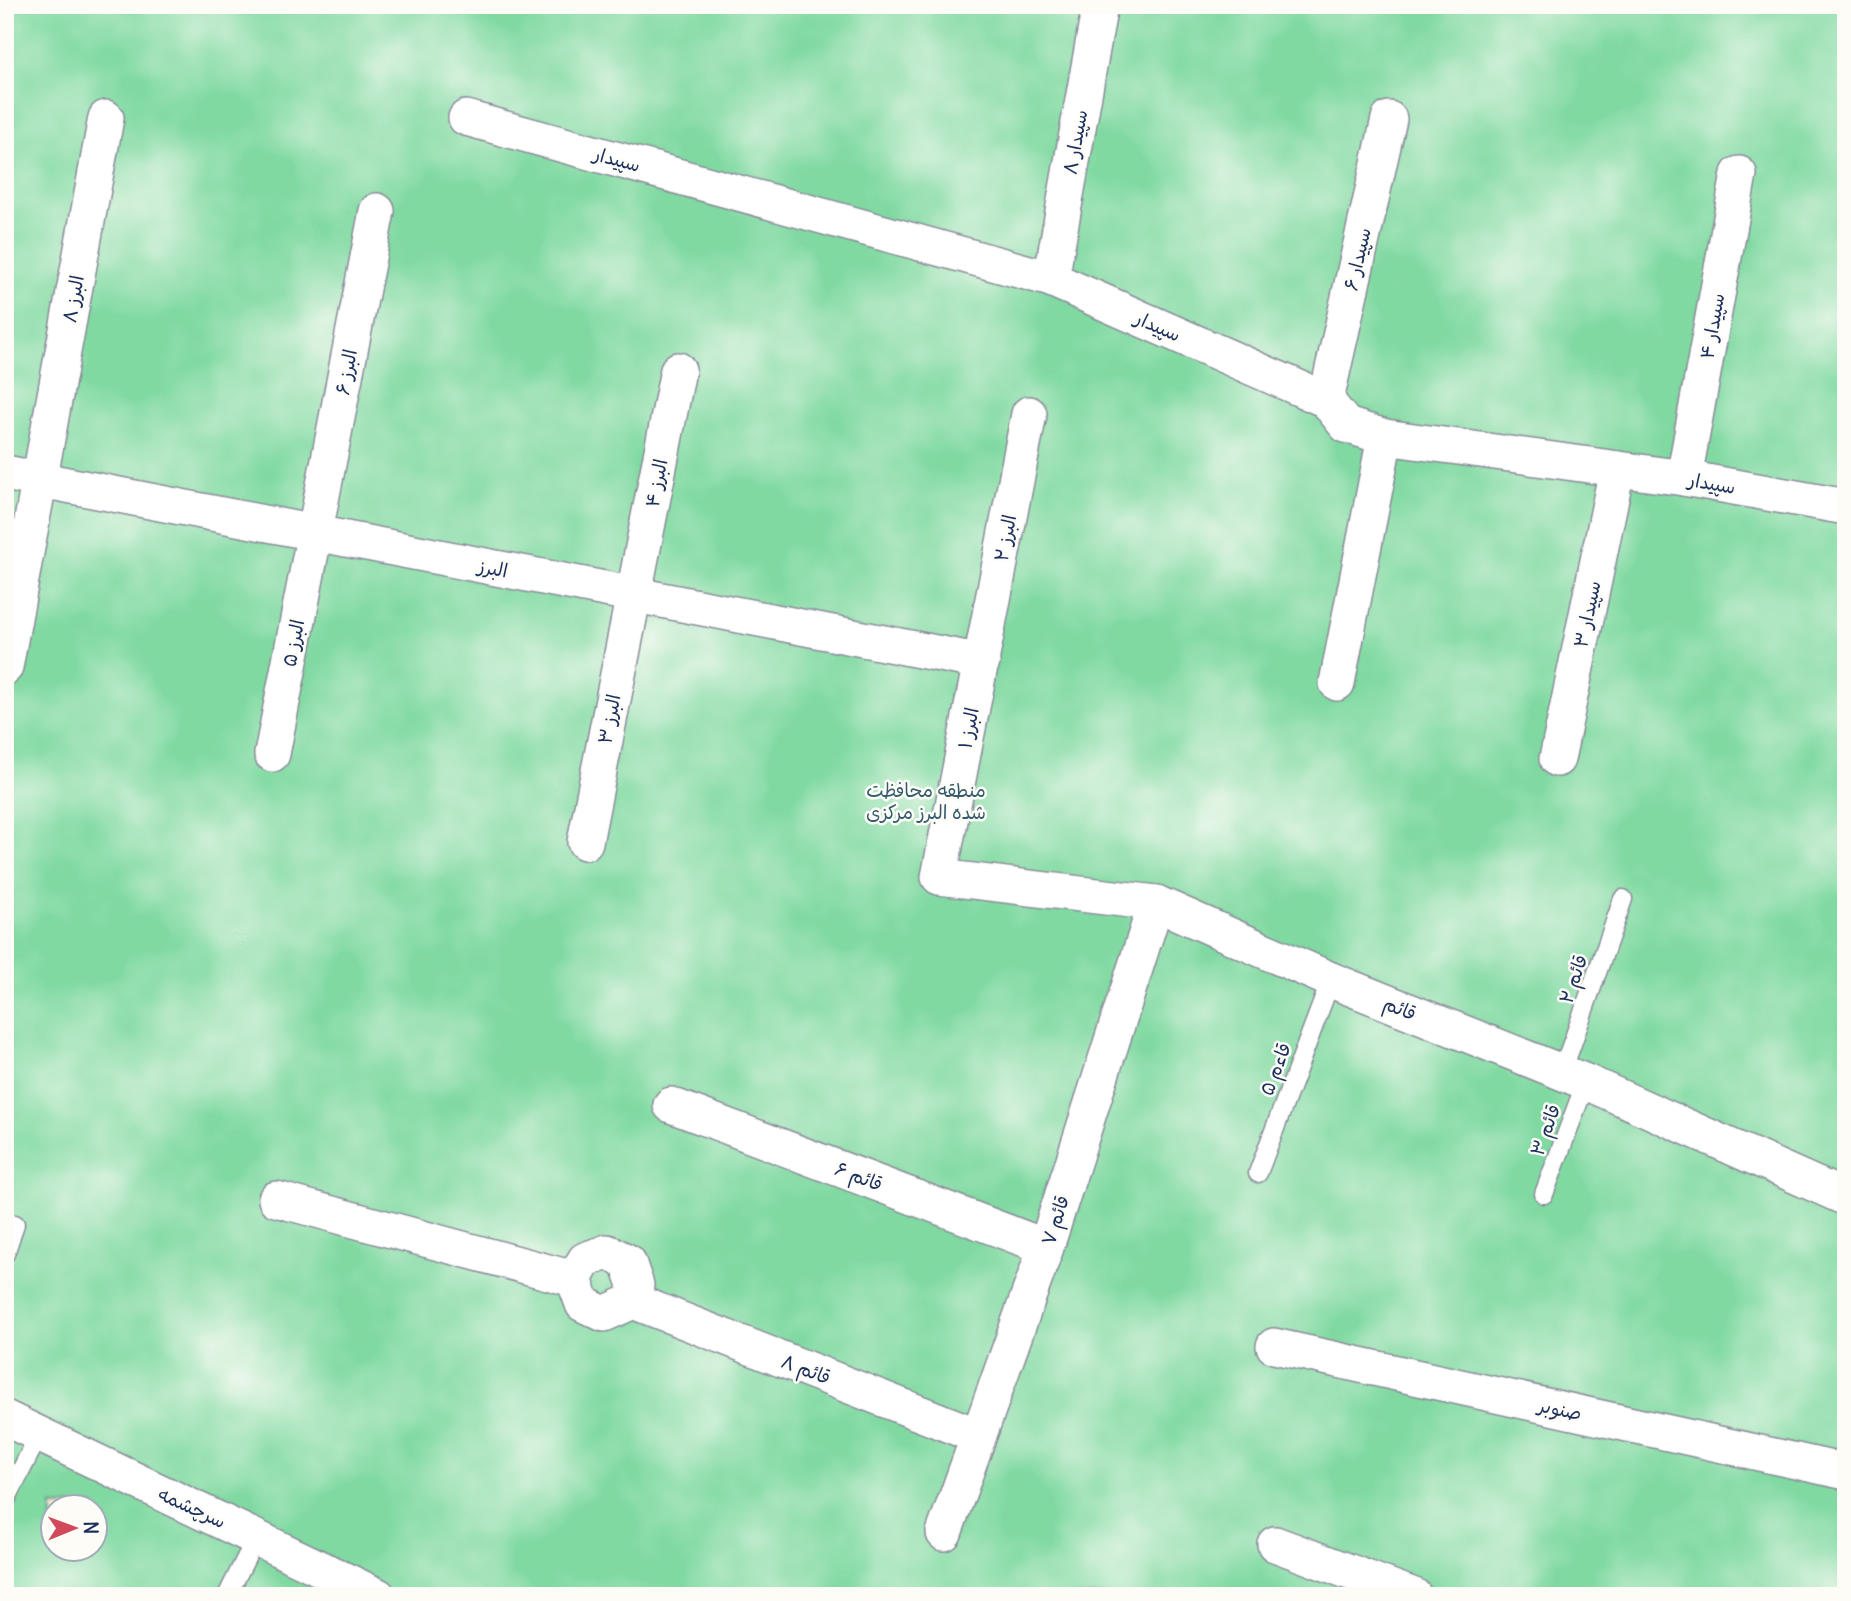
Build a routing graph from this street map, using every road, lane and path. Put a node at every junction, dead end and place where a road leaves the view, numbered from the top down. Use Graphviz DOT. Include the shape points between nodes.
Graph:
graph roads {
  1 [pos="1100,5"];
  2 [pos="466,117"];
  3 [pos="106,118"];
  4 [pos="1389,119"];
  5 [pos="1739,174"];
  6 [pos="377,211"];
  7 [pos="1051,279"];
  8 [pos="678,370"];
  9 [pos="1326,400"];
  10 [pos="1029,414"];
  11 [pos="1385,438"];
  12 [pos="1617,469"];
  13 [pos="5,473"];
  14 [pos="1684,478"];
  15 [pos="40,480"];
  16 [pos="1846,507"];
  17 [pos="315,533"];
  18 [pos="634,595"];
  19 [pos="982,662"];
  20 [pos="5,667"];
  21 [pos="1337,683"];
  22 [pos="272,754"];
  23 [pos="1557,759"];
  24 [pos="585,842"];
  25 [pos="939,877"];
  26 [pos="1623,899"];
  27 [pos="1156,903"];
  28 [pos="1331,980"];
  29 [pos="1574,1077"];
  30 [pos="671,1105"];
  31 [pos="1258,1173"];
  32 [pos="1544,1194"];
  33 [pos="1846,1198"];
  34 [pos="276,1199"];
  35 [pos="15,1224"];
  36 [pos="1046,1247"];
  37 [pos="5,1255"];
  38 [pos="574,1279"];
  39 [pos="633,1301"];
  40 [pos="1274,1346"];
  41 [pos="5,1418"];
  42 [pos="39,1435"];
  43 [pos="978,1436"];
  44 [pos="1846,1472"];
  45 [pos="5,1502"];
  46 [pos="944,1533"];
  47 [pos="256,1538"];
  48 [pos="1275,1544"];
  49 [pos="227,1596"];
  50 [pos="379,1596"];
  51 [pos="1414,1596"];
  1 -- 7 [label="street, سپیدار ۸"];
  2 -- 7 [label="street, سپیدار"];
  3 -- 15 [label="street, البرز ۸"];
  4 -- 9 [label="street, سپیدار ۶"];
  5 -- 14 [label="street, سپیدار ۴"];
  6 -- 17 [label="street, البرز ۶"];
  7 -- 9 [label="street, سپیدار"];
  8 -- 18 [label="street, البرز ۴"];
  9 -- 11 [label="street, سپیدار" via="1346,425"];
  10 -- 19 [label="street, البرز ۲"];
  11 -- 12 [label="street, سپیدار"];
  11 -- 21 [label="street"];
  12 -- 14 [label="street, سپیدار"];
  12 -- 23 [label="street, سپیدار ۳"];
  13 -- 15 [label="street, البرز"];
  14 -- 16 [label="street, سپیدار"];
  15 -- 17 [label="street, البرز"];
  15 -- 20 [label="street, البرز ۸"];
  17 -- 18 [label="street, البرز"];
  17 -- 22 [label="street, البرز ۵"];
  18 -- 19 [label="street, البرز"];
  18 -- 24 [label="street, البرز ۳"];
  19 -- 25 [label="street, البرز ۱"];
  25 -- 27 [label="street, قائم"];
  26 -- 29 [label="lane, قائم ۲"];
  27 -- 28 [label="street, قائم"];
  27 -- 36 [label="street, قائم ۷"];
  28 -- 29 [label="street, قائم"];
  28 -- 31 [label="lane, قاءم ۵"];
  29 -- 32 [label="lane, قائم ۳"];
  29 -- 33 [label="street, قائم"];
  30 -- 36 [label="street, قائم ۶"];
  34 -- 38 [label="street"];
  35 -- 37 [label="lane"];
  36 -- 43 [label="street, قائم ۷"];
  38 -- 39 [label="street" via="583,1304 604,1314"];
  38 -- 39 [label="street" via="584,1260 607,1252 628,1262 636,1284"];
  39 -- 43 [label="street, قائم ۸"];
  40 -- 44 [label="street, صنوبر"];
  41 -- 42 [label="street, سرچشمه"];
  42 -- 45 [label="lane"];
  42 -- 47 [label="street, سرچشمه"];
  43 -- 46 [label="street, قائم ۷"];
  47 -- 49 [label="lane"];
  47 -- 50 [label="street, سرچشمه"];
  48 -- 51 [label="street"];
}
